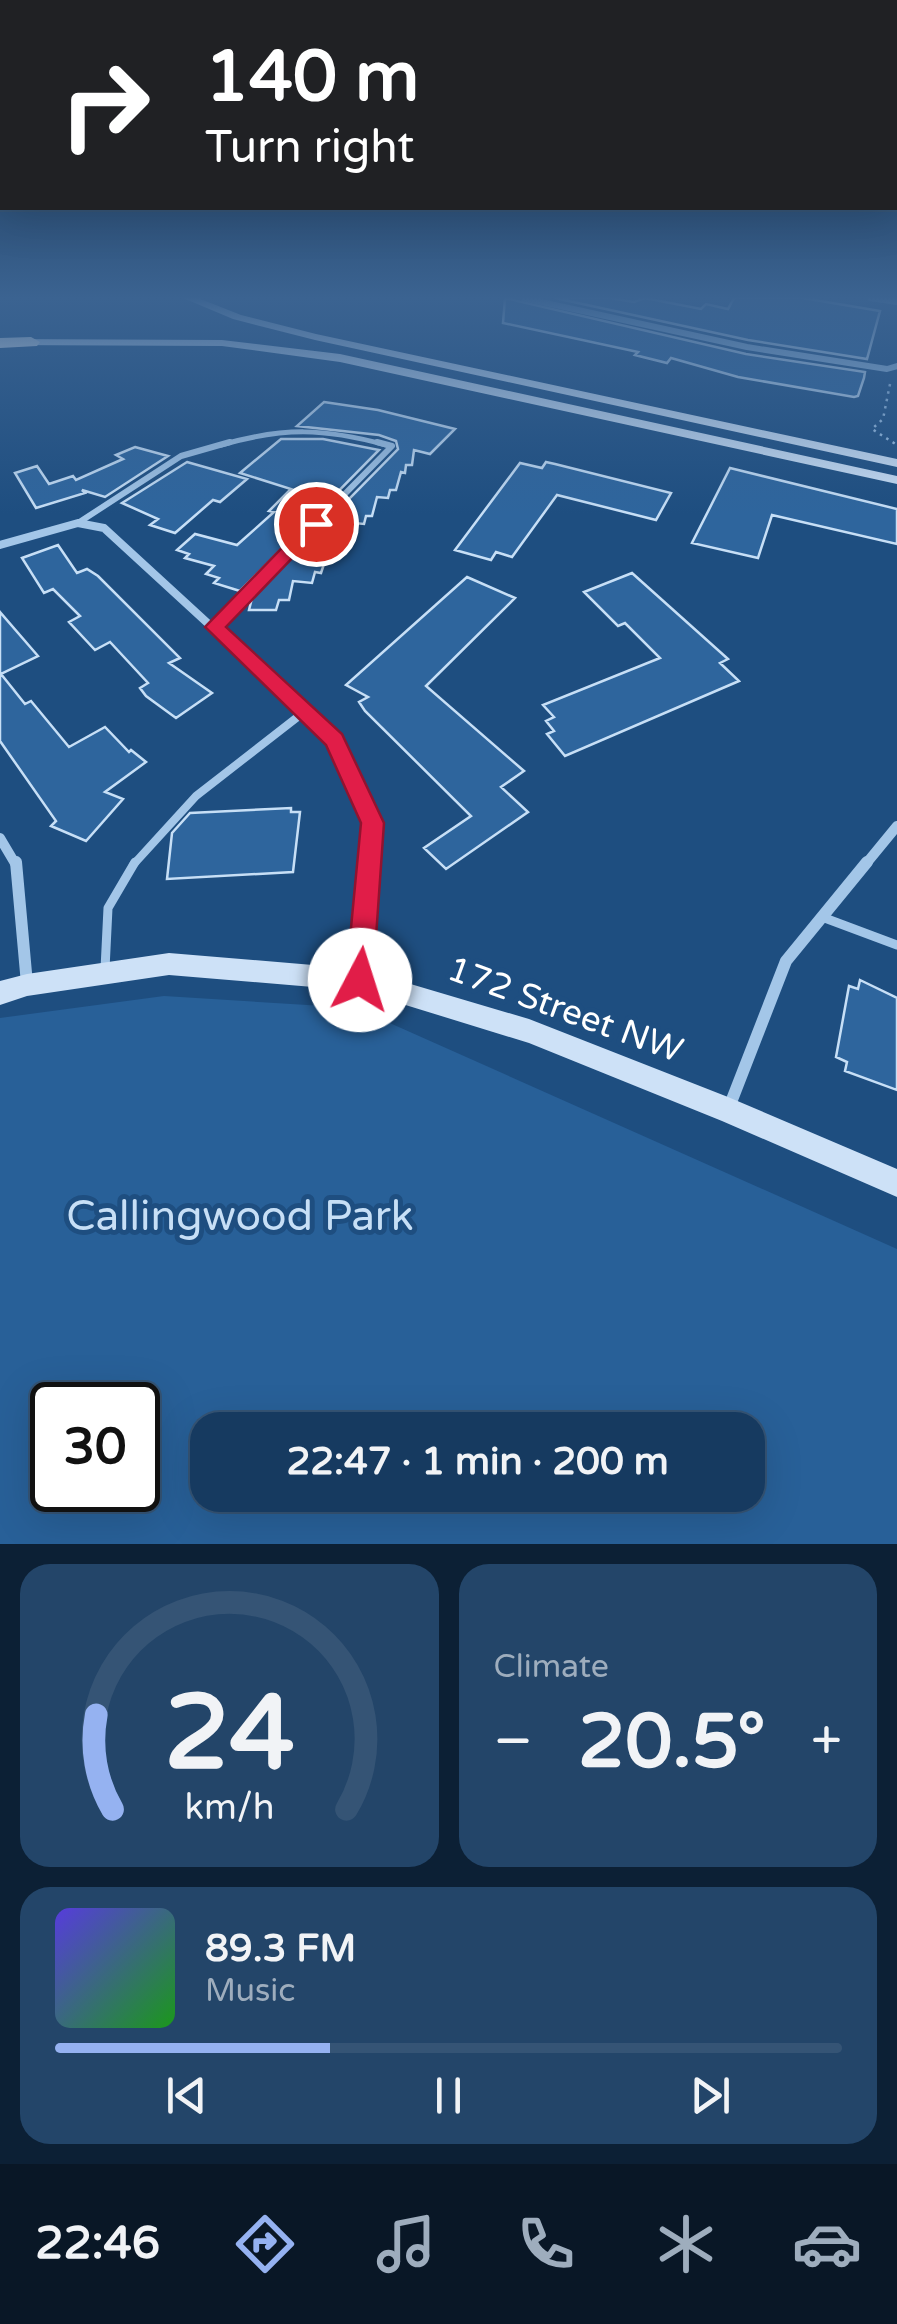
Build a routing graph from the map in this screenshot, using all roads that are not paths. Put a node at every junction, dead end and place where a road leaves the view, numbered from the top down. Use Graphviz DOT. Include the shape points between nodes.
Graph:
graph roads {
  1 [pos="395,370"];
  2 [pos="470,370"];
  3 [pos="897,463"];
  4 [pos="897,480"];
  5 [pos="78,522"];
  6 [pos="0,545"];
  7 [pos="214,627"];
  8 [pos="304,712"];
  9 [pos="897,826"];
  10 [pos="0,838"];
  11 [pos="822,917"];
  12 [pos="897,945"];
  13 [pos="104,974"];
  14 [pos="360,980"];
  15 [pos="27,985"];
  16 [pos="0,993"];
  17 [pos="728,1110"];
  18 [pos="897,1183"];
  1 -- 4 [label="main road"];
  2 -- 3 [label="main road"];
  5 -- 6 [label="street"];
  5 -- 7 [label="street" via="104,528"];
  5 -- 7 [label="lane" via="180,456 269,431 340,432 392,446"];
  7 -- 8 [label="street"];
  8 -- 13 [label="lane" via="264,737 182,809 128,874 105,920"];
  8 -- 14 [label="street" via="334,740 372,823"];
  9 -- 11 [label="street"];
  10 -- 15 [label="street" via="16,860"];
  11 -- 12 [label="lane"];
  11 -- 17 [label="street" via="786,961"];
  13 -- 14 [label="main road, 172 Street NW" via="169,964"];
  13 -- 15 [label="main road, 172 Street NW"];
  14 -- 17 [label="main road, 172 Street NW" via="528,1032"];
  15 -- 16 [label="main road, 172 Street NW"];
  17 -- 18 [label="main road, 172 Street NW"];
}
